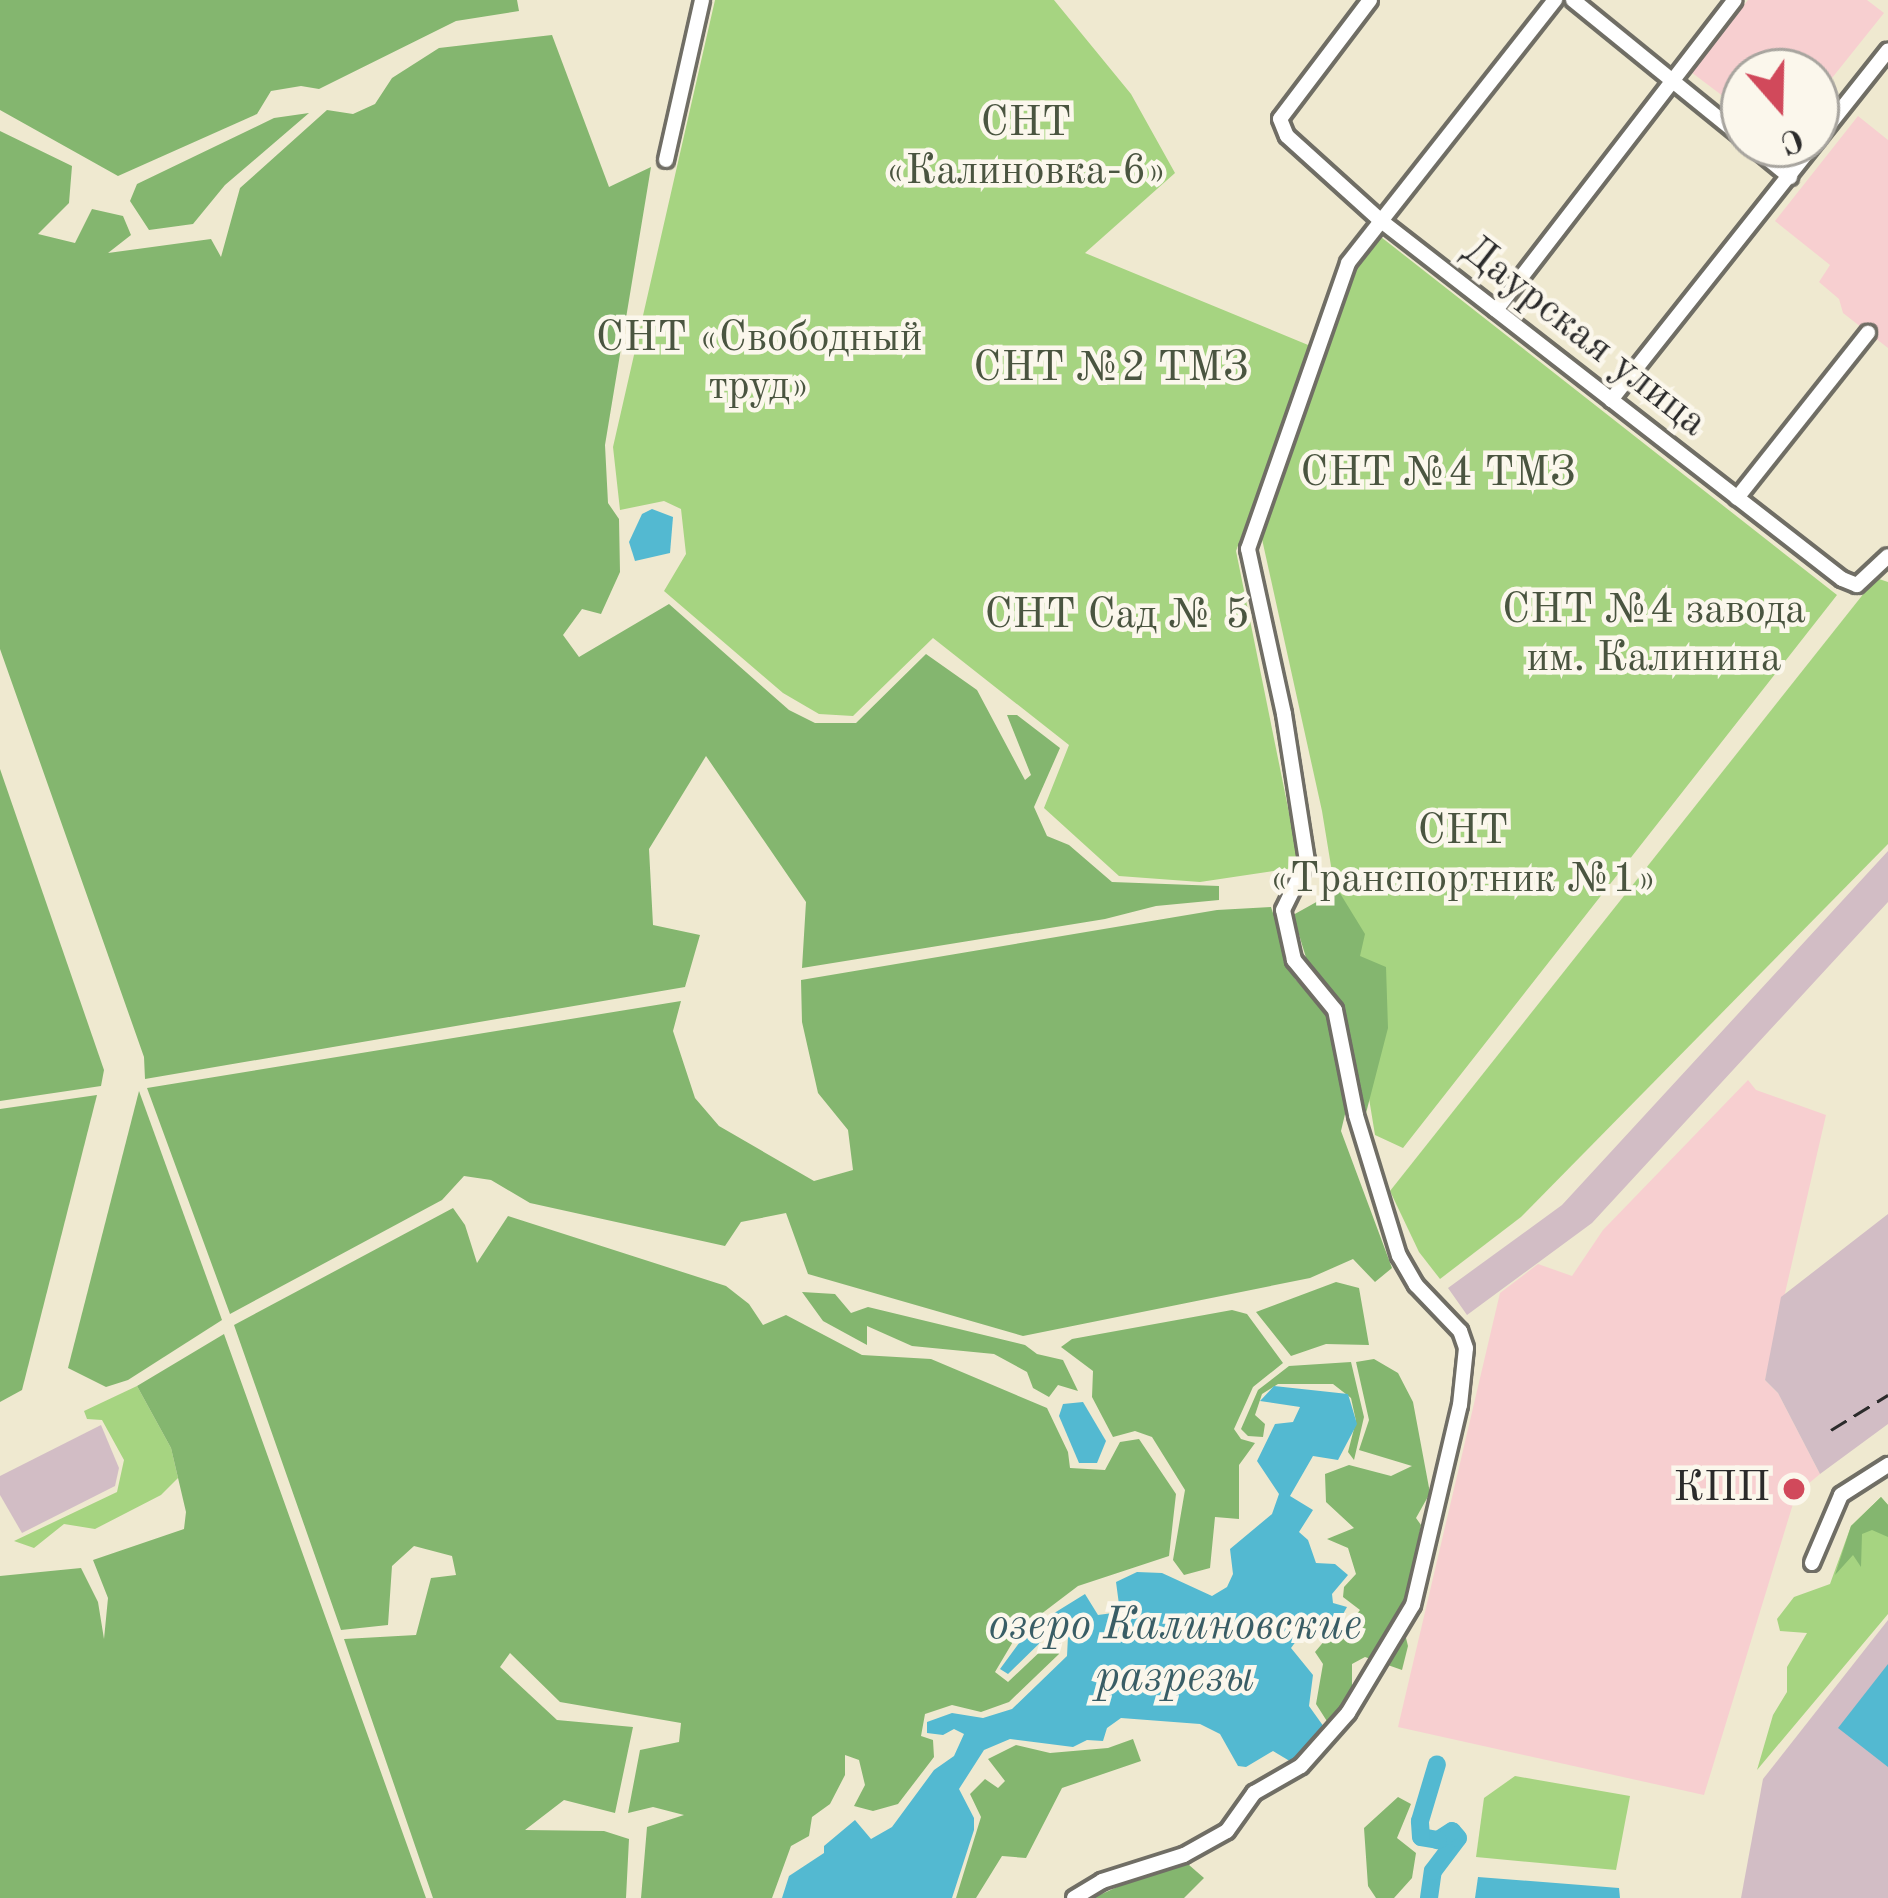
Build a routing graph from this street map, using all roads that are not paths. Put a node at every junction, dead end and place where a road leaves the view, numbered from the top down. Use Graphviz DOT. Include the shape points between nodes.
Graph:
graph roads {
  1 [pos="702,0"];
  2 [pos="1370,0"];
  3 [pos="1555,0"];
  4 [pos="1573,0"];
  5 [pos="1735,0"];
  6 [pos="1888,51"];
  7 [pos="1673,80"];
  8 [pos="1720,119"];
  9 [pos="666,160"];
  10 [pos="1779,168"];
  11 [pos="1790,177"];
  12 [pos="1380,220"];
  13 [pos="1496,310"];
  14 [pos="1868,333"];
  15 [pos="1611,400"];
  16 [pos="1737,498"];
  17 [pos="1886,562"];
  18 [pos="1888,1465"];
  19 [pos="1812,1563"];
  20 [pos="1074,1898"];
  1 -- 9 [label="street"];
  2 -- 12 [label="street, Даурская улица" via="1280,118"];
  3 -- 12 [label="street"];
  4 -- 7 [label="street"];
  5 -- 7 [label="street"];
  6 -- 11 [label="street"];
  7 -- 8 [label="street"];
  7 -- 13 [label="street"];
  10 -- 11 [label="street"];
  11 -- 15 [label="street"];
  12 -- 13 [label="street, Даурская улица"];
  12 -- 20 [label="street" via="1348,263 1248,549 1306,861 1283,910 1294,961 1335,1010 1356,1115 1399,1256 1460,1331 1468,1364 1412,1605 1348,1714 1301,1766 1254,1793 1209,1844"];
  13 -- 15 [label="street, Даурская улица"];
  14 -- 16 [label="street"];
  15 -- 16 [label="street, Даурская улица"];
  16 -- 17 [label="street, Даурская улица" via="1857,585"];
  18 -- 19 [label="street" via="1840,1495"];
}
